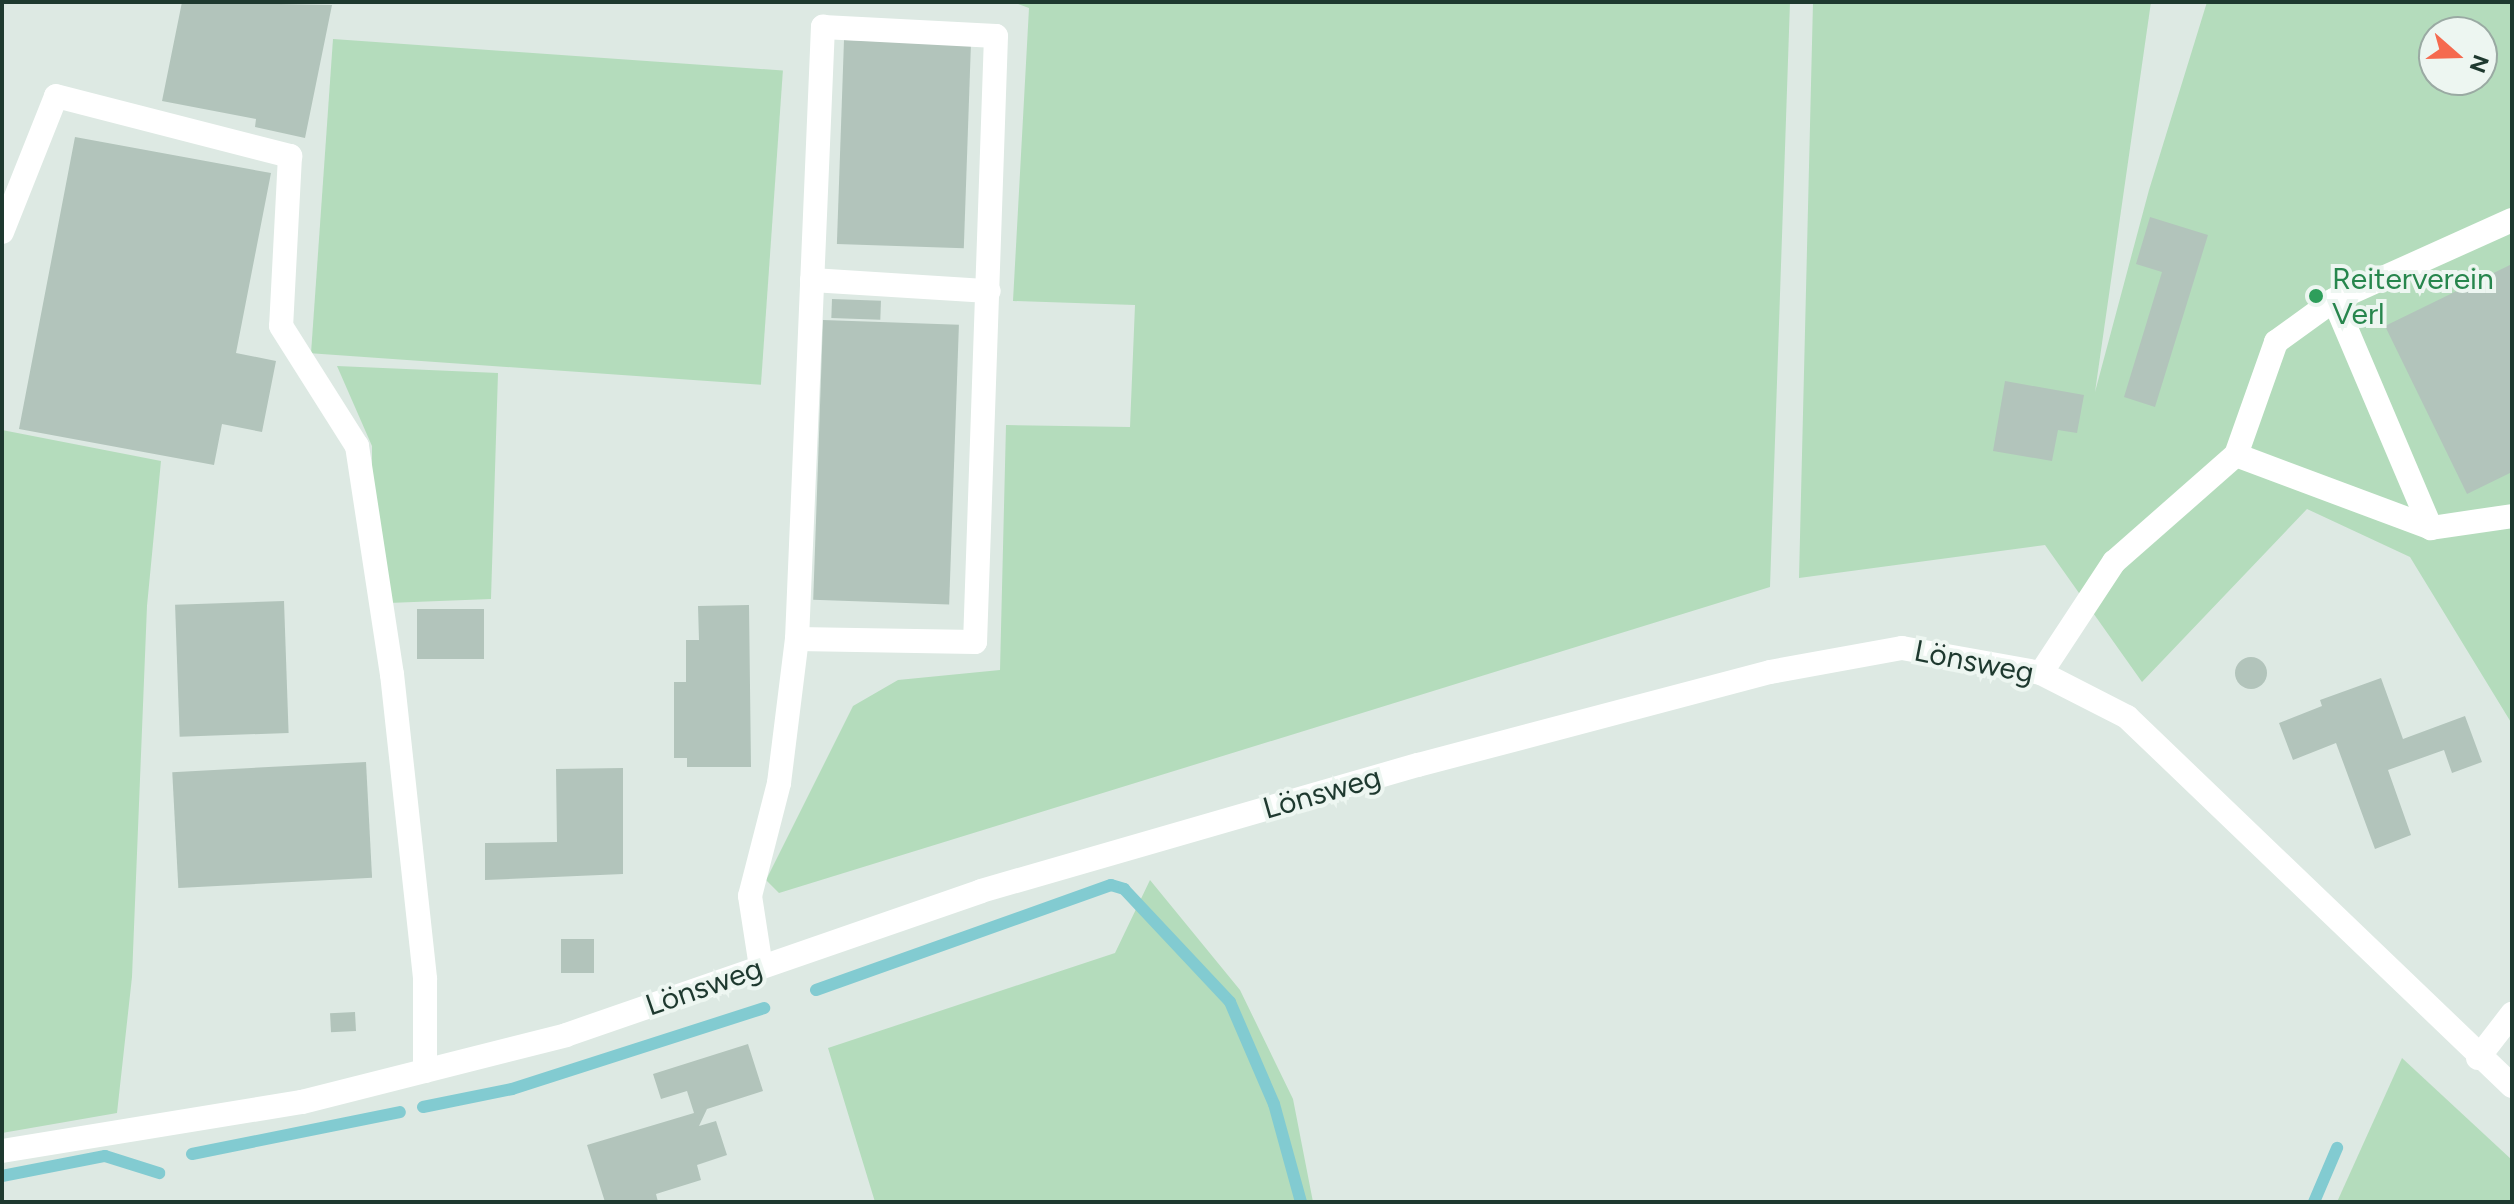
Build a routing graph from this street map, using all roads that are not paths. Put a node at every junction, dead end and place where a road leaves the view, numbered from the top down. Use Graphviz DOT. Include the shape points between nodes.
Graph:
graph roads {
  1 [pos="2512,220"];
  2 [pos="2,232"];
  3 [pos="812,280"];
  4 [pos="989,291"];
  5 [pos="2334,300"];
  6 [pos="2236,455"];
  7 [pos="2512,516"];
  8 [pos="2431,528"];
  9 [pos="797,639"];
  10 [pos="2041,673"];
  11 [pos="761,967"];
  12 [pos="2512,1014"];
  13 [pos="2478,1058"];
  14 [pos="425,1071"];
  15 [pos="2512,1086"];
  16 [pos="2,1151"];
  1 -- 5 [label="street"];
  2 -- 14 [label="street" via="56,96 290,156 281,326 357,446 392,674 417,903 425,979"];
  3 -- 4 [label="street"];
  3 -- 4 [label="street" via="823,27 996,36"];
  3 -- 9 [label="street"];
  4 -- 9 [label="street" via="975,642"];
  5 -- 6 [label="street" via="2276,342"];
  5 -- 8 [label="street"];
  6 -- 8 [label="street"];
  6 -- 10 [label="street" via="2114,562"];
  7 -- 8 [label="street"];
  9 -- 11 [label="street" via="779,783 750,896"];
  10 -- 11 [label="street, Lönsweg" via="1902,648 1770,672 1418,765 996,887"];
  10 -- 13 [label="street, Lönsweg" via="2127,717"];
  11 -- 14 [label="street, Lönsweg" via="566,1035"];
  12 -- 13 [label="street"];
  13 -- 15 [label="street, Lönsweg"];
  14 -- 16 [label="street, Lönsweg" via="302,1102"];
}
